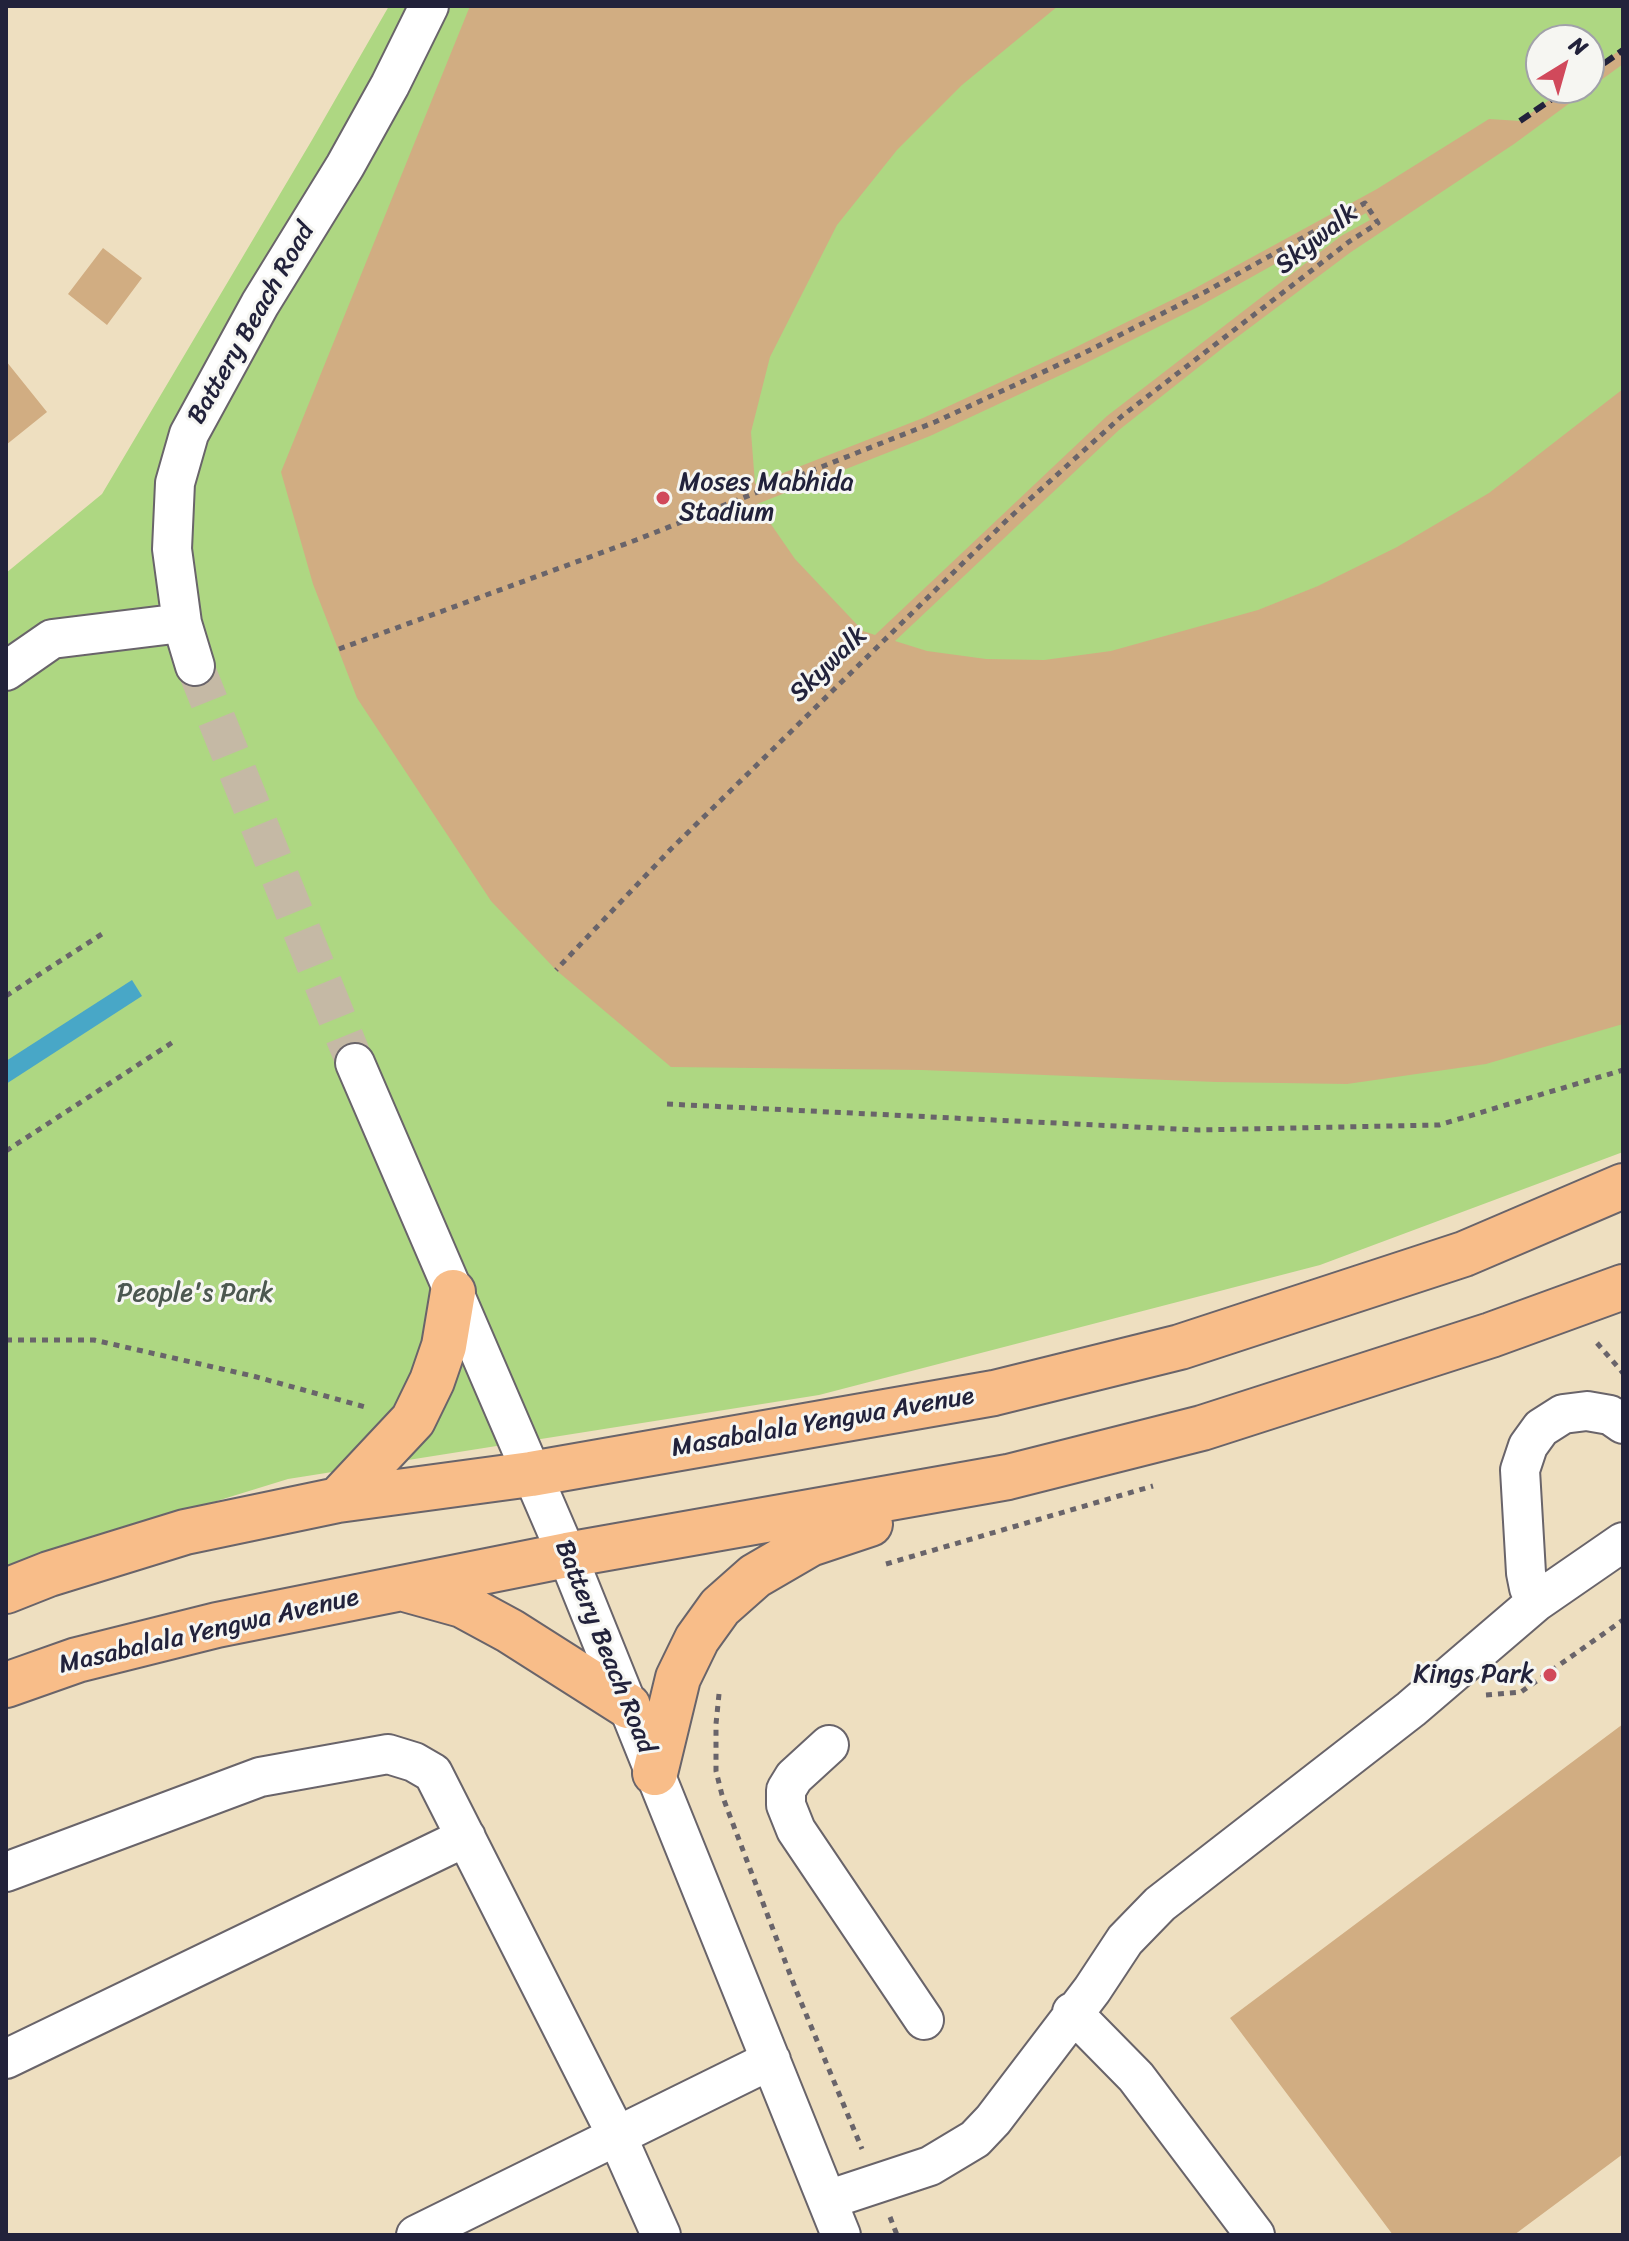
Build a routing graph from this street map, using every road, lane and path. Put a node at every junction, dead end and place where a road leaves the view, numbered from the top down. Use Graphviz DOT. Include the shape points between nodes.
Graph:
graph roads {
  1 [pos="429,6"];
  2 [pos="182,623"];
  3 [pos="339,649"];
  4 [pos="195,666"];
  5 [pos="6,671"];
  6 [pos="102,934"];
  7 [pos="556,970"];
  8 [pos="6,996"];
  9 [pos="173,1042"];
  10 [pos="355,1063"];
  11 [pos="1623,1070"];
  12 [pos="667,1104"];
  13 [pos="6,1151"];
  14 [pos="1623,1186"];
  15 [pos="1623,1287"];
  16 [pos="453,1292"];
  17 [pos="1610,1338"];
  18 [pos="6,1340"];
  19 [pos="1597,1343"];
  20 [pos="1583,1348"];
  21 [pos="1623,1373"];
  22 [pos="413,1420"];
  23 [pos="1623,1424"];
  24 [pos="531,1474"];
  25 [pos="1008,1477"];
  26 [pos="1155,1486"];
  27 [pos="338,1500"];
  28 [pos="1623,1542"];
  29 [pos="567,1555"];
  30 [pos="872,1568"];
  31 [pos="403,1588"];
  32 [pos="6,1591"];
  33 [pos="1536,1602"];
  34 [pos="1623,1620"];
  35 [pos="6,1685"];
  36 [pos="720,1686"];
  37 [pos="1478,1695"];
  38 [pos="628,1706"];
  39 [pos="829,1745"];
  40 [pos="655,1773"];
  41 [pos="466,1837"];
  42 [pos="6,1872"];
  43 [pos="1072,2012"];
  44 [pos="924,2020"];
  45 [pos="6,2059"];
  46 [pos="771,2060"];
  47 [pos="617,2136"];
  48 [pos="877,2184"];
  49 [pos="827,2200"];
  50 [pos="416,2235"];
  51 [pos="661,2235"];
  52 [pos="841,2235"];
  53 [pos="897,2235"];
  54 [pos="1255,2235"];
  1 -- 2 [label="street, Battery Beach Road" via="345,166 260,304 189,434 175,483 172,549"];
  2 -- 4 [label="street, Battery Beach Road"];
  2 -- 5 [label="street" via="52,639"];
  3 -- 7 [label="path, Skywalk" via="651,535 935,422 1205,292 1365,203 1378,223 1122,416 1008,519 750,770"];
  6 -- 8 [label="path"];
  9 -- 13 [label="path"];
  10 -- 16 [label="street, Battery Beach Road"];
  11 -- 12 [label="path" via="1439,1125 1198,1130"];
  14 -- 24 [label="main road, Masabalala Yengwa Avenue" via="1464,1254 1180,1347 994,1393"];
  15 -- 25 [label="main road, Masabalala Yengwa Avenue" via="1202,1428"];
  16 -- 22 [label="main road" via="444,1346"];
  16 -- 24 [label="street, Battery Beach Road"];
  17 -- 19 [label="path"];
  18 -- 22 [label="path" via="94,1340"];
  19 -- 20 [label="path"];
  19 -- 21 [label="path"];
  22 -- 27 [label="main road"];
  23 -- 33 [label="street" via="1610,1415 1587,1411 1563,1414 1541,1428 1528,1446 1520,1470 1526,1573"];
  24 -- 27 [label="main road, Masabalala Yengwa Avenue"];
  24 -- 29 [label="street, Battery Beach Road"];
  25 -- 29 [label="main road, Masabalala Yengwa Avenue"];
  25 -- 40 [label="main road" via="810,1544 755,1576 720,1607 697,1639 678,1678"];
  26 -- 30 [label="path"];
  27 -- 32 [label="main road, Masabalala Yengwa Avenue" via="185,1532"];
  28 -- 33 [label="street"];
  29 -- 31 [label="main road, Masabalala Yengwa Avenue"];
  29 -- 38 [label="street, Battery Beach Road"];
  31 -- 35 [label="main road, Masabalala Yengwa Avenue" via="217,1625 77,1660"];
  31 -- 38 [label="main road" via="462,1605"];
  33 -- 43 [label="street" via="1411,1709 1160,1904 1125,1940"];
  34 -- 37 [label="path" via="1521,1692"];
  36 -- 48 [label="path" via="716,1771 722,1795"];
  38 -- 40 [label="street, Battery Beach Road"];
  39 -- 44 [label="street" via="794,1777 786,1790 786,1805 796,1830"];
  40 -- 46 [label="street, Battery Beach Road"];
  41 -- 42 [label="street" via="433,1773 388,1754 260,1777"];
  41 -- 45 [label="street"];
  41 -- 47 [label="street"];
  43 -- 48 [label="street" via="975,2139 930,2166"];
  43 -- 54 [label="street" via="1136,2077"];
  46 -- 47 [label="street"];
  46 -- 49 [label="street, Battery Beach Road"];
  47 -- 50 [label="street"];
  47 -- 51 [label="street"];
  48 -- 49 [label="street"];
  48 -- 53 [label="path"];
  49 -- 52 [label="street, Battery Beach Road"];
}
